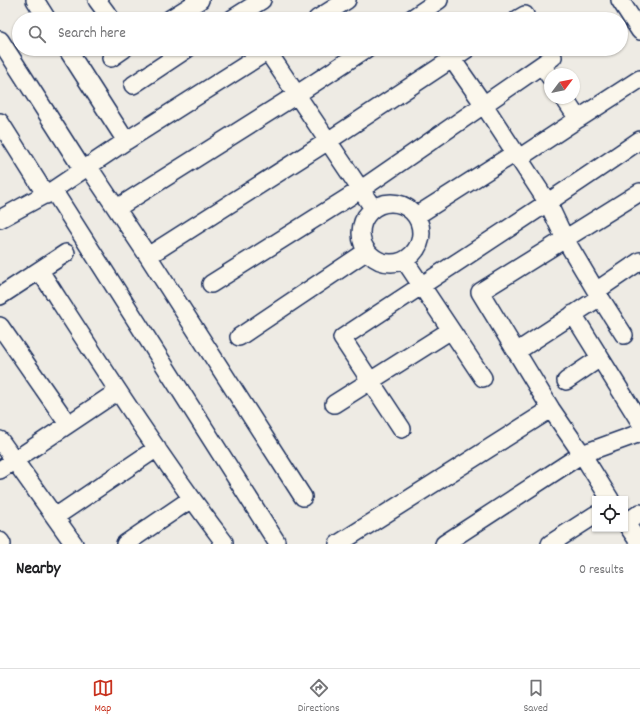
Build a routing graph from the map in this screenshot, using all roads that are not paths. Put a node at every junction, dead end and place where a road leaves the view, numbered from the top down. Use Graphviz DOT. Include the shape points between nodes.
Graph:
graph roads {
  1 [pos="35,0"];
  2 [pos="98,0"];
  3 [pos="200,0"];
  4 [pos="262,0"];
  5 [pos="347,0"];
  6 [pos="439,0"];
  7 [pos="620,0"];
  8 [pos="43,12"];
  9 [pos="106,12"];
  10 [pos="181,12"];
  11 [pos="240,12"];
  12 [pos="328,12"];
  13 [pos="425,12"];
  14 [pos="628,12"];
  15 [pos="628,12"];
  16 [pos="640,31"];
  17 [pos="0,40"];
  18 [pos="71,56"];
  19 [pos="176,56"];
  20 [pos="259,56"];
  21 [pos="272,56"];
  22 [pos="355,56"];
  23 [pos="445,56"];
  24 [pos="449,56"];
  25 [pos="548,66"];
  26 [pos="640,79"];
  27 [pos="133,85"];
  28 [pos="296,95"];
  29 [pos="568,104"];
  30 [pos="484,105"];
  31 [pos="578,119"];
  32 [pos="0,122"];
  33 [pos="640,140"];
  34 [pos="126,141"];
  35 [pos="328,141"];
  36 [pos="517,156"];
  37 [pos="85,168"];
  38 [pos="360,190"];
  39 [pos="50,192"];
  40 [pos="640,192"];
  41 [pos="548,203"];
  42 [pos="117,208"];
  43 [pos="373,208"];
  44 [pos="1,216"];
  45 [pos="416,216"];
  46 [pos="565,239"];
  47 [pos="367,252"];
  48 [pos="66,253"];
  49 [pos="148,256"];
  50 [pos="405,261"];
  51 [pos="640,261"];
  52 [pos="40,271"];
  53 [pos="211,284"];
  54 [pos="421,285"];
  55 [pos="598,294"];
  56 [pos="0,296"];
  57 [pos="573,314"];
  58 [pos="0,326"];
  59 [pos="451,330"];
  60 [pos="624,335"];
  61 [pos="239,337"];
  62 [pos="516,352"];
  63 [pos="600,358"];
  64 [pos="483,378"];
  65 [pos="370,381"];
  66 [pos="566,381"];
  67 [pos="118,391"];
  68 [pos="334,404"];
  69 [pos="551,409"];
  70 [pos="640,422"];
  71 [pos="68,424"];
  72 [pos="402,429"];
  73 [pos="640,433"];
  74 [pos="0,440"];
  75 [pos="157,448"];
  76 [pos="582,454"];
  77 [pos="7,465"];
  78 [pos="608,496"];
  79 [pos="303,497"];
  80 [pos="191,498"];
  81 [pos="640,513"];
  82 [pos="55,517"];
  83 [pos="592,517"];
  84 [pos="628,520"];
  85 [pos="628,526"];
  86 [pos="0,541"];
  87 [pos="276,541"];
  88 [pos="2,544"];
  89 [pos="74,544"];
  90 [pos="125,544"];
  91 [pos="221,544"];
  92 [pos="338,544"];
  93 [pos="444,544"];
  94 [pos="550,544"];
  95 [pos="640,544"];
  1 -- 8 [label="street"];
  2 -- 9 [label="street"];
  3 -- 10 [label="street"];
  4 -- 11 [label="street"];
  5 -- 12 [label="street"];
  6 -- 13 [label="street"];
  7 -- 15 [label="street"];
  14 -- 16 [label="street"];
  17 -- 37 [label="street"];
  18 -- 34 [label="street"];
  19 -- 27 [label="street"];
  20 -- 34 [label="street"];
  21 -- 28 [label="street"];
  22 -- 28 [label="street"];
  23 -- 35 [label="street"];
  24 -- 30 [label="street"];
  25 -- 30 [label="street"];
  26 -- 31 [label="street"];
  28 -- 35 [label="street"];
  28 -- 42 [label="street"];
  29 -- 31 [label="street"];
  30 -- 36 [label="street"];
  30 -- 38 [label="street"];
  31 -- 36 [label="street"];
  32 -- 39 [label="street"];
  33 -- 41 [label="street"];
  34 -- 37 [label="street"];
  35 -- 38 [label="street"];
  35 -- 49 [label="street"];
  36 -- 41 [label="street"];
  36 -- 45 [label="street"];
  37 -- 39 [label="street"];
  37 -- 42 [label="street"];
  38 -- 43 [label="street"];
  38 -- 53 [label="street"];
  39 -- 44 [label="street"];
  39 -- 87 [label="street"];
  40 -- 46 [label="street"];
  41 -- 46 [label="street"];
  41 -- 54 [label="street"];
  42 -- 49 [label="street"];
  43 -- 45 [label="street" via="382,204 401,204"];
  43 -- 47 [label="street" via="362,224 362,243"];
  45 -- 50 [label="street" via="421,225 420,246 414,255"];
  46 -- 55 [label="street"];
  46 -- 62 [label="street" via="480,292"];
  47 -- 50 [label="street" via="372,258 388,264"];
  47 -- 61 [label="street"];
  48 -- 52 [label="street"];
  49 -- 79 [label="street"];
  50 -- 54 [label="street"];
  51 -- 55 [label="street"];
  52 -- 56 [label="street"];
  52 -- 67 [label="street"];
  54 -- 59 [label="street"];
  54 -- 65 [label="street" via="342,338"];
  55 -- 57 [label="street"];
  55 -- 60 [label="street"];
  57 -- 62 [label="street"];
  57 -- 63 [label="street"];
  58 -- 71 [label="street"];
  59 -- 64 [label="street"];
  59 -- 65 [label="street"];
  62 -- 69 [label="street"];
  63 -- 66 [label="street"];
  63 -- 70 [label="street"];
  65 -- 68 [label="street"];
  65 -- 72 [label="street"];
  67 -- 71 [label="street"];
  67 -- 75 [label="street"];
  69 -- 76 [label="street"];
  69 -- 92 [label="street"];
  71 -- 77 [label="street"];
  73 -- 76 [label="street"];
  74 -- 77 [label="street"];
  75 -- 80 [label="street"];
  75 -- 82 [label="street"];
  76 -- 78 [label="street"];
  76 -- 93 [label="street"];
  77 -- 82 [label="street"];
  80 -- 90 [label="street"];
  80 -- 91 [label="street" via="224,542"];
  81 -- 84 [label="street"];
  82 -- 89 [label="street"];
  83 -- 94 [label="street"];
  85 -- 95 [label="street"];
  86 -- 88 [label="street"];
}
